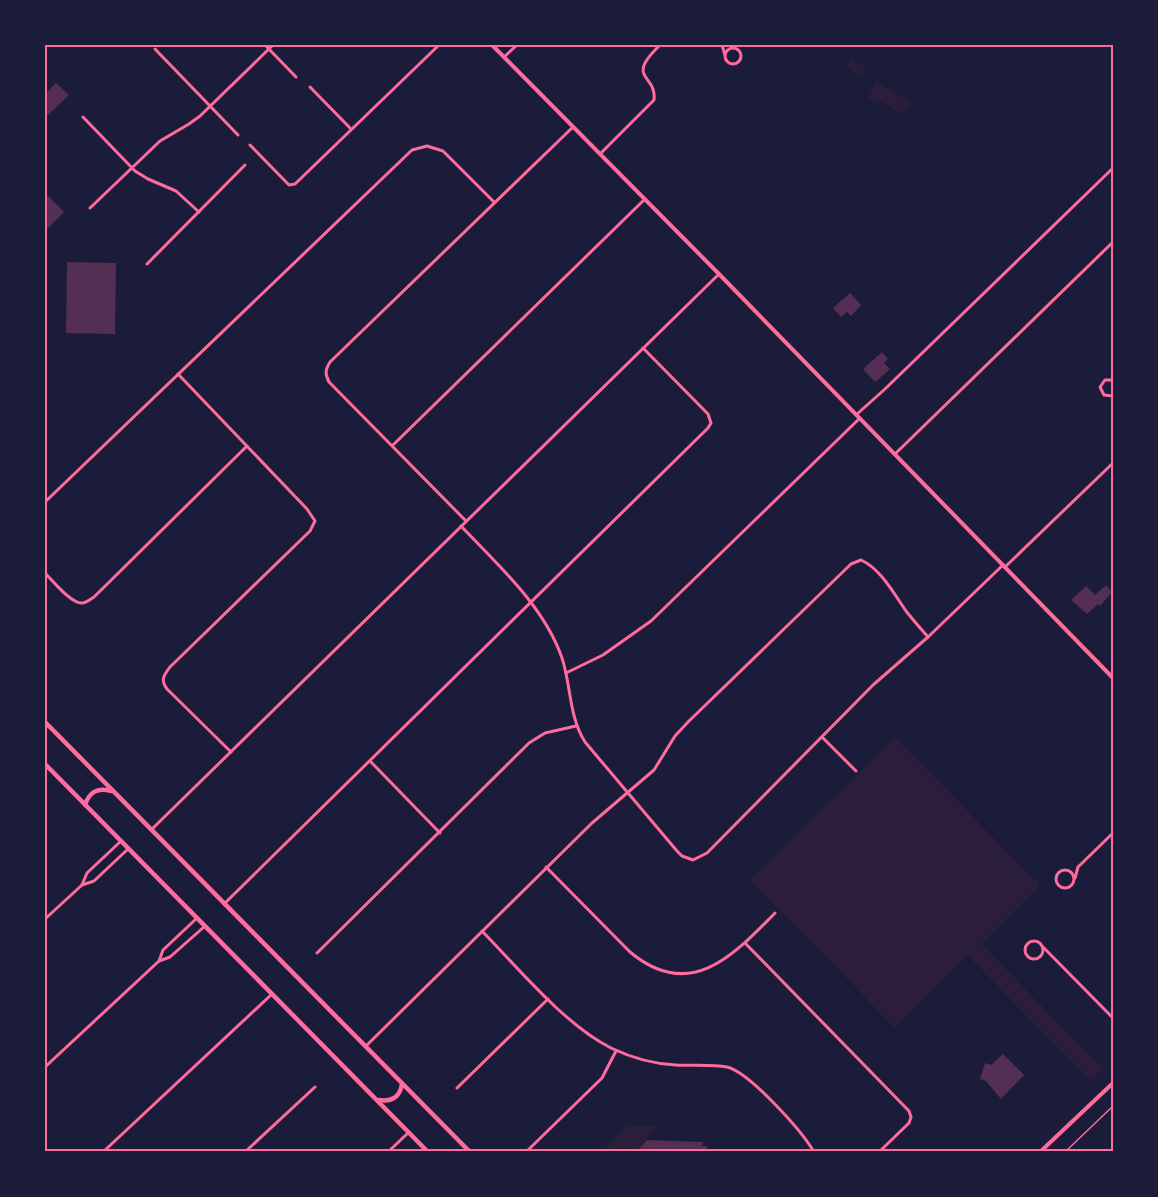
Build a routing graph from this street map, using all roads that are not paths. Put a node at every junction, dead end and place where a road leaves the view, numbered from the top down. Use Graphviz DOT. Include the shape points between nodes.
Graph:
graph roads {
  1 [pos="265,45"];
  2 [pos="273,45"];
  3 [pos="439,45"];
  4 [pos="492,45"];
  5 [pos="517,45"];
  6 [pos="660,45"];
  7 [pos="722,45"];
  8 [pos="732,48"];
  9 [pos="155,49"];
  10 [pos="268,49"];
  11 [pos="725,55"];
  12 [pos="504,57"];
  13 [pos="296,77"];
  14 [pos="310,87"];
  15 [pos="210,106"];
  16 [pos="83,117"];
  17 [pos="573,127"];
  18 [pos="351,129"];
  19 [pos="238,135"];
  20 [pos="250,145"];
  21 [pos="600,154"];
  22 [pos="245,165"];
  23 [pos="132,168"];
  24 [pos="1113,168"];
  25 [pos="645,199"];
  26 [pos="494,202"];
  27 [pos="90,208"];
  28 [pos="199,212"];
  29 [pos="1113,242"];
  30 [pos="147,264"];
  31 [pos="719,274"];
  32 [pos="643,348"];
  33 [pos="178,374"];
  34 [pos="1113,380"];
  35 [pos="1113,396"];
  36 [pos="858,417"];
  37 [pos="393,445"];
  38 [pos="247,446"];
  39 [pos="895,454"];
  40 [pos="1113,463"];
  41 [pos="45,502"];
  42 [pos="466,521"];
  43 [pos="461,526"];
  44 [pos="1004,566"];
  45 [pos="45,573"];
  46 [pos="530,603"];
  47 [pos="928,637"];
  48 [pos="566,672"];
  49 [pos="1113,678"];
  50 [pos="45,722"];
  51 [pos="576,726"];
  52 [pos="822,737"];
  53 [pos="231,752"];
  54 [pos="370,761"];
  55 [pos="46,766"];
  56 [pos="856,771"];
  57 [pos="113,791"];
  58 [pos="627,792"];
  59 [pos="85,805"];
  60 [pos="151,830"];
  61 [pos="440,833"];
  62 [pos="1113,833"];
  63 [pos="120,841"];
  64 [pos="128,849"];
  65 [pos="546,867"];
  66 [pos="1078,867"];
  67 [pos="1067,870"];
  68 [pos="1075,878"];
  69 [pos="82,885"];
  70 [pos="224,904"];
  71 [pos="776,913"];
  72 [pos="197,918"];
  73 [pos="45,920"];
  74 [pos="205,926"];
  75 [pos="482,932"];
  76 [pos="745,943"];
  77 [pos="1042,947"];
  78 [pos="317,953"];
  79 [pos="1052,955"];
  80 [pos="1040,958"];
  81 [pos="159,961"];
  82 [pos="272,994"];
  83 [pos="548,999"];
  84 [pos="1113,1018"];
  85 [pos="365,1047"];
  86 [pos="617,1051"];
  87 [pos="45,1067"];
  88 [pos="402,1083"];
  89 [pos="1113,1083"];
  90 [pos="315,1087"];
  91 [pos="457,1088"];
  92 [pos="376,1099"];
  93 [pos="409,1132"];
  94 [pos="103,1152"];
  95 [pos="246,1152"];
  96 [pos="388,1152"];
  97 [pos="428,1152"];
  98 [pos="470,1152"];
  99 [pos="526,1152"];
  100 [pos="814,1152"];
  101 [pos="879,1152"];
  102 [pos="1040,1152"];
  1 -- 10 [label="street"];
  2 -- 10 [label="street"];
  3 -- 18 [label="street"];
  4 -- 12 [label="street"];
  5 -- 12 [label="street"];
  6 -- 21 [label="street" via="643,67 654,100"];
  7 -- 8 [label="street"];
  7 -- 11 [label="street"];
  8 -- 11 [label="street"];
  8 -- 11 [label="street" via="740,53 739,61 730,63"];
  9 -- 15 [label="street"];
  10 -- 13 [label="street"];
  10 -- 15 [label="street"];
  12 -- 17 [label="street"];
  14 -- 18 [label="street"];
  15 -- 19 [label="street"];
  15 -- 23 [label="street" via="160,141"];
  16 -- 23 [label="street"];
  17 -- 21 [label="street"];
  17 -- 26 [label="street"];
  18 -- 20 [label="street" via="292,186"];
  21 -- 25 [label="street"];
  22 -- 28 [label="street"];
  23 -- 27 [label="street"];
  23 -- 28 [label="street" via="176,191"];
  24 -- 36 [label="street"];
  25 -- 31 [label="street"];
  25 -- 37 [label="street"];
  26 -- 33 [label="street" via="443,151 427,146 416,148"];
  26 -- 37 [label="street" via="330,362 325,374"];
  28 -- 30 [label="street"];
  29 -- 39 [label="street"];
  31 -- 32 [label="street"];
  31 -- 36 [label="street"];
  32 -- 42 [label="street"];
  32 -- 46 [label="street" via="703,408 711,423"];
  33 -- 38 [label="street"];
  33 -- 41 [label="street"];
  34 -- 35 [label="street" via="1105,380 1100,387 1104,395"];
  36 -- 39 [label="street"];
  36 -- 48 [label="street" via="651,621 603,655"];
  37 -- 42 [label="street"];
  38 -- 45 [label="street" via="87,602 74,601"];
  38 -- 53 [label="street" via="315,521 310,531 170,667 163,680 166,689"];
  39 -- 44 [label="street"];
  40 -- 44 [label="street"];
  42 -- 43 [label="street"];
  43 -- 46 [label="street"];
  43 -- 53 [label="street"];
  44 -- 47 [label="street"];
  44 -- 49 [label="street"];
  46 -- 48 [label="street" via="554,640"];
  46 -- 54 [label="street"];
  47 -- 52 [label="street"];
  47 -- 58 [label="street" via="870,566 861,560 851,564 689,721 654,770"];
  48 -- 51 [label="street"];
  50 -- 57 [label="main road"];
  51 -- 58 [label="street"];
  51 -- 61 [label="street" via="545,733 529,743"];
  52 -- 56 [label="street"];
  52 -- 58 [label="street" via="707,853 693,860 682,856"];
  53 -- 60 [label="street"];
  54 -- 61 [label="street"];
  54 -- 70 [label="street"];
  55 -- 59 [label="main road"];
  57 -- 59 [label="main road" via="94,791"];
  57 -- 60 [label="main road"];
  58 -- 65 [label="street"];
  59 -- 63 [label="main road"];
  60 -- 70 [label="main road"];
  61 -- 78 [label="street"];
  62 -- 66 [label="street"];
  63 -- 64 [label="main road"];
  63 -- 69 [label="street" via="87,873"];
  64 -- 69 [label="street" via="94,881"];
  64 -- 72 [label="main road"];
  65 -- 75 [label="street"];
  65 -- 76 [label="street" via="630,952 655,967 680,973 705,970"];
  66 -- 67 [label="street"];
  66 -- 68 [label="street"];
  67 -- 68 [label="street"];
  67 -- 68 [label="street" via="1056,876 1060,887 1069,888"];
  69 -- 73 [label="street"];
  70 -- 85 [label="main road"];
  71 -- 76 [label="street"];
  72 -- 74 [label="main road"];
  72 -- 81 [label="street" via="162,950"];
  74 -- 81 [label="street" via="170,957"];
  74 -- 82 [label="main road"];
  75 -- 83 [label="street"];
  75 -- 85 [label="street"];
  76 -- 101 [label="street" via="909,1111 909,1123"];
  77 -- 79 [label="street"];
  77 -- 80 [label="street"];
  77 -- 80 [label="street" via="1033,941 1024,949 1030,959"];
  79 -- 80 [label="street"];
  79 -- 84 [label="street"];
  81 -- 87 [label="street"];
  82 -- 92 [label="main road"];
  82 -- 94 [label="street"];
  83 -- 86 [label="street" via="597,1041"];
  83 -- 91 [label="street"];
  85 -- 88 [label="main road"];
  86 -- 99 [label="street" via="602,1078"];
  86 -- 100 [label="street" via="659,1064 735,1069 788,1119"];
  88 -- 92 [label="main road" via="394,1098"];
  88 -- 98 [label="main road"];
  89 -- 102 [label="street"];
  90 -- 95 [label="street"];
  92 -- 93 [label="main road"];
  93 -- 96 [label="street"];
  93 -- 97 [label="main road"];
}
